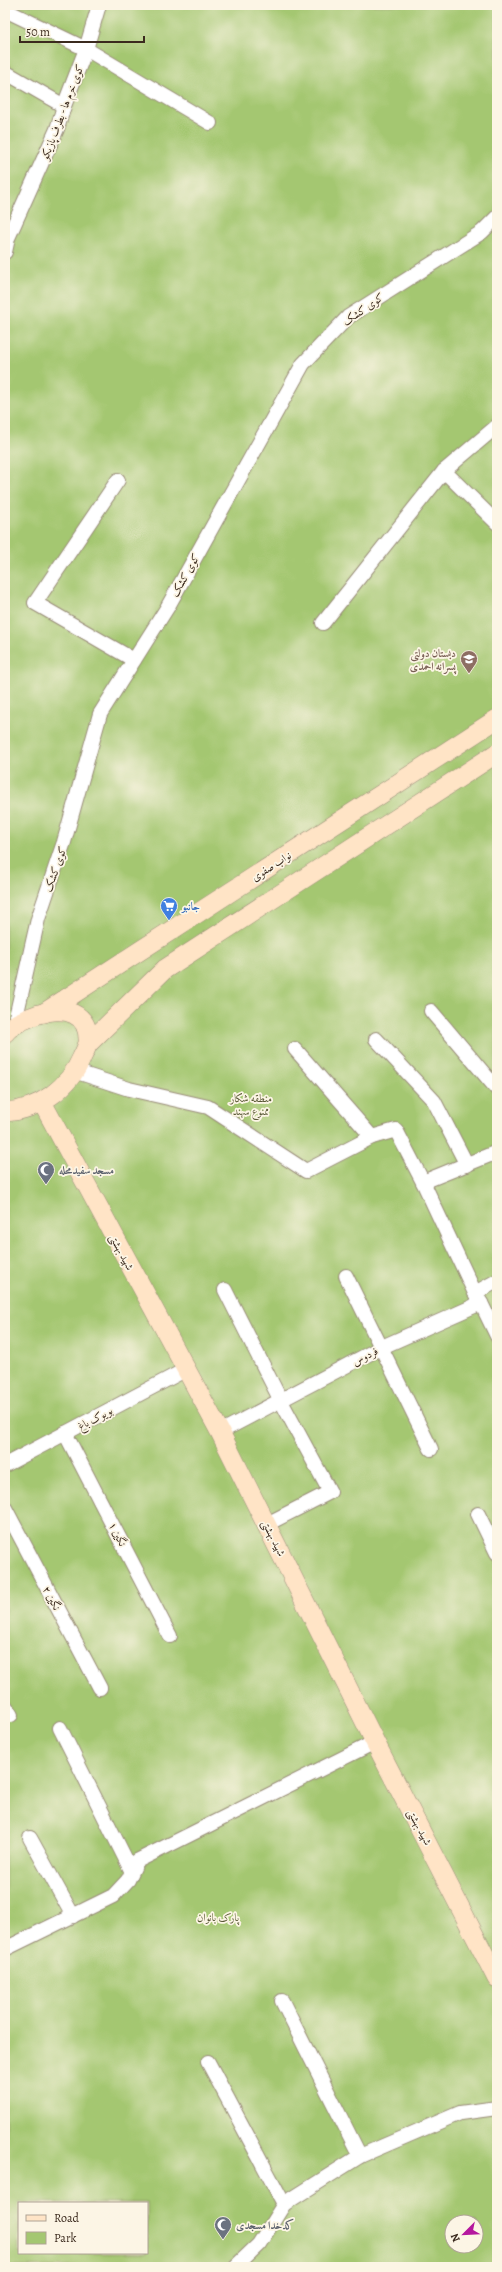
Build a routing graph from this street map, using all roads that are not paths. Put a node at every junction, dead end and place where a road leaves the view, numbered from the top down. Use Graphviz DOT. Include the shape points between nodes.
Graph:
graph roads {
  1 [pos="99,5"];
  2 [pos="5,10"];
  3 [pos="86,49"];
  4 [pos="5,72"];
  5 [pos="64,106"];
  6 [pos="210,123"];
  7 [pos="497,217"];
  8 [pos="5,252"];
  9 [pos="497,426"];
  10 [pos="444,471"];
  11 [pos="118,480"];
  12 [pos="497,523"];
  13 [pos="323,623"];
  14 [pos="134,660"];
  15 [pos="497,719"];
  16 [pos="497,753"];
  17 [pos="431,1011"];
  18 [pos="44,1013"];
  19 [pos="10,1029"];
  20 [pos="376,1039"];
  21 [pos="88,1044"];
  22 [pos="295,1048"];
  23 [pos="74,1071"];
  24 [pos="497,1089"];
  25 [pos="42,1102"];
  26 [pos="5,1112"];
  27 [pos="372,1137"];
  28 [pos="497,1152"];
  29 [pos="467,1165"];
  30 [pos="423,1182"];
  31 [pos="346,1276"];
  32 [pos="497,1281"];
  33 [pos="225,1290"];
  34 [pos="478,1298"];
  35 [pos="497,1336"];
  36 [pos="382,1347"];
  37 [pos="185,1370"];
  38 [pos="281,1401"];
  39 [pos="220,1432"];
  40 [pos="65,1433"];
  41 [pos="431,1449"];
  42 [pos="5,1465"];
  43 [pos="5,1508"];
  44 [pos="478,1514"];
  45 [pos="267,1524"];
  46 [pos="497,1552"];
  47 [pos="170,1636"];
  48 [pos="100,1688"];
  49 [pos="60,1728"];
  50 [pos="375,1742"];
  51 [pos="30,1838"];
  52 [pos="131,1870"];
  53 [pos="73,1916"];
  54 [pos="5,1949"];
  55 [pos="497,1979"];
  56 [pos="282,2001"];
  57 [pos="208,2062"];
  58 [pos="497,2108"];
  59 [pos="360,2156"];
  60 [pos="284,2204"];
  61 [pos="235,2267"];
  1 -- 3 [label="street, کوی خرم ها - بطرف پازیکو"];
  2 -- 3 [label="street"];
  3 -- 5 [label="street, کوی خرم ها - بطرف پازیکو"];
  3 -- 6 [label="street"];
  4 -- 5 [label="street"];
  5 -- 8 [label="street, کوی خرم ها - بطرف پازیکو" via="57,129 8,238"];
  7 -- 14 [label="street, کوی کشک" via="482,232 348,317 303,364 166,608"];
  9 -- 10 [label="street"];
  10 -- 12 [label="street"];
  10 -- 13 [label="street"];
  11 -- 14 [label="street" via="34,603"];
  14 -- 19 [label="street, کوی کشک" via="100,714 64,842 38,919"];
  15 -- 18 [label="street, نواب صفوی"];
  16 -- 21 [label="street" via="165,969"];
  17 -- 24 [label="street"];
  18 -- 19 [label="street" via="25,1019"];
  18 -- 21 [label="street" via="64,1010 78,1016 86,1026"];
  20 -- 29 [label="street" via="434,1101"];
  21 -- 23 [label="street"];
  22 -- 27 [label="street"];
  23 -- 25 [label="street" via="66,1083"];
  23 -- 27 [label="street" via="129,1089 208,1107 306,1171"];
  25 -- 26 [label="street" via="25,1109"];
  25 -- 37 [label="street, شهید بهشتی"];
  27 -- 30 [label="street" via="396,1130"];
  28 -- 29 [label="street"];
  29 -- 30 [label="street"];
  30 -- 34 [label="street"];
  31 -- 36 [label="street"];
  32 -- 34 [label="street, فردوس"];
  33 -- 38 [label="street"];
  34 -- 35 [label="street"];
  34 -- 36 [label="street, فردوس"];
  36 -- 38 [label="street, فردوس"];
  36 -- 41 [label="street"];
  37 -- 39 [label="street, شهید بهشتی"];
  37 -- 40 [label="street, بویوک باغ"];
  38 -- 39 [label="street, فردوس"];
  38 -- 45 [label="street" via="330,1492"];
  39 -- 45 [label="street, شهید بهشتی"];
  40 -- 42 [label="street, بویوک باغ"];
  40 -- 47 [label="street, نگین ۱"];
  43 -- 48 [label="street, نگین ۲"];
  44 -- 46 [label="street"];
  45 -- 50 [label="street, شهید بهشتی"];
  49 -- 52 [label="street"];
  50 -- 52 [label="street" via="137,1861"];
  50 -- 55 [label="street, شهید بهشتی"];
  51 -- 53 [label="street"];
  52 -- 53 [label="street" via="128,1880 113,1896"];
  53 -- 54 [label="street"];
  56 -- 59 [label="street"];
  57 -- 60 [label="street"];
  58 -- 59 [label="street" via="460,2113"];
  59 -- 60 [label="street"];
  60 -- 61 [label="street" via="259,2244"];
}
